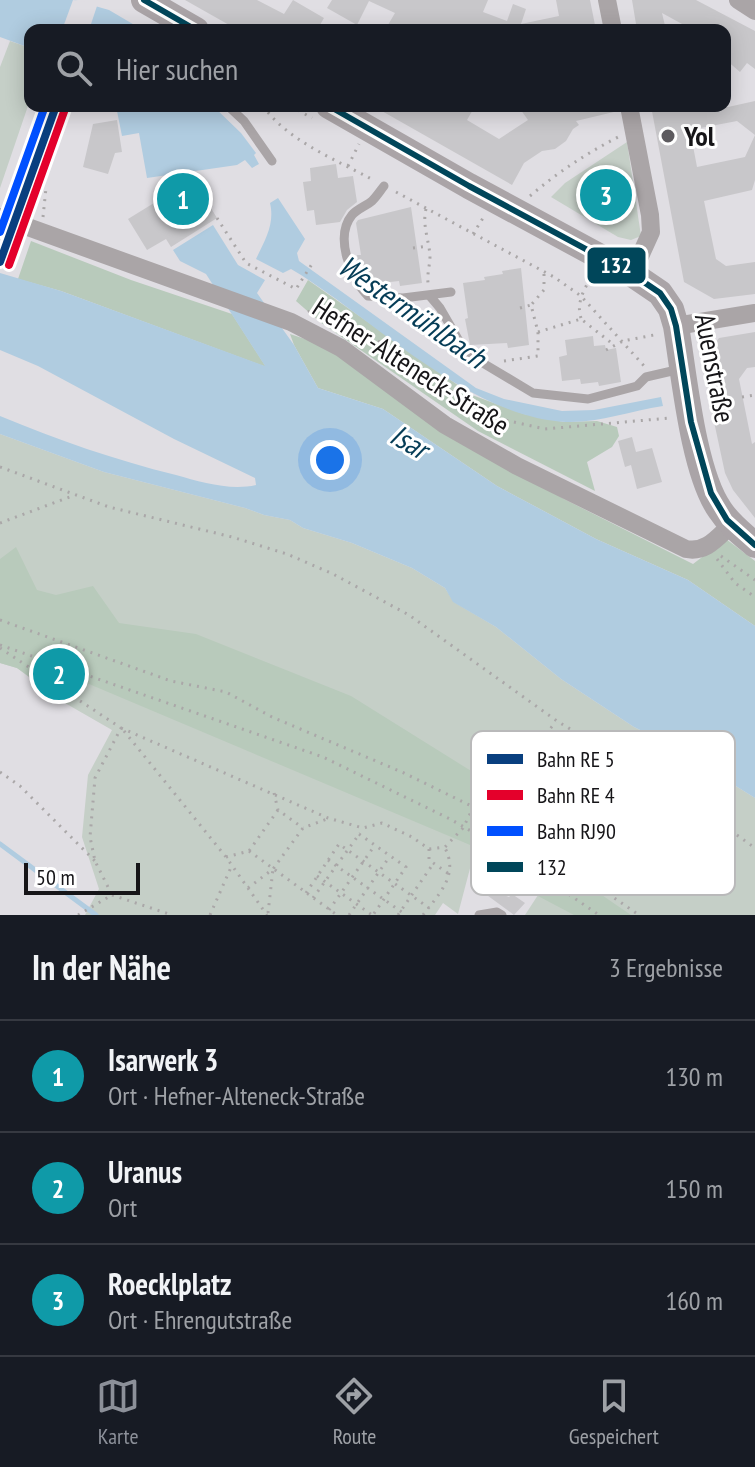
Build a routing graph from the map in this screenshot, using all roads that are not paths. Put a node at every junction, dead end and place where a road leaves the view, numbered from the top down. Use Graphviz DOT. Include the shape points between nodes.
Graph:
graph roads {
  1 [pos="144,0"];
  2 [pos="607,0"];
  3 [pos="738,0"];
  4 [pos="755,11"];
  5 [pos="186,24"];
  6 [pos="612,24"];
  7 [pos="234,112"];
  8 [pos="340,112"];
  9 [pos="630,112"];
  10 [pos="272,161"];
  11 [pos="384,186"];
  12 [pos="0,217"];
  13 [pos="642,280"];
  14 [pos="451,292"];
  15 [pos="429,295"];
  16 [pos="755,313"];
  17 [pos="670,330"];
  18 [pos="672,371"];
  19 [pos="731,525"];
  20 [pos="755,545"];
  21 [pos="479,915"];
  22 [pos="502,915"];
  1 -- 5 [label="main road"];
  2 -- 6 [label="street"];
  3 -- 4 [label="street"];
  7 -- 10 [label="lane"];
  8 -- 13 [label="main road"];
  9 -- 13 [label="street" via="650,215"];
  11 -- 15 [label="lane" via="345,227 358,285 368,296"];
  12 -- 19 [label="street, Hefner-Alteneck-Straße" via="285,320 341,348 416,405 517,466 686,549 708,546"];
  13 -- 17 [label="main road, Auenstraße" via="667,302"];
  14 -- 15 [label="lane"];
  15 -- 18 [label="lane" via="466,353 533,393 588,399"];
  16 -- 17 [label="street"];
  17 -- 19 [label="main road, Auenstraße" via="708,490"];
  19 -- 20 [label="main road, Auenstraße"];
  21 -- 22 [label="lane"];
}
